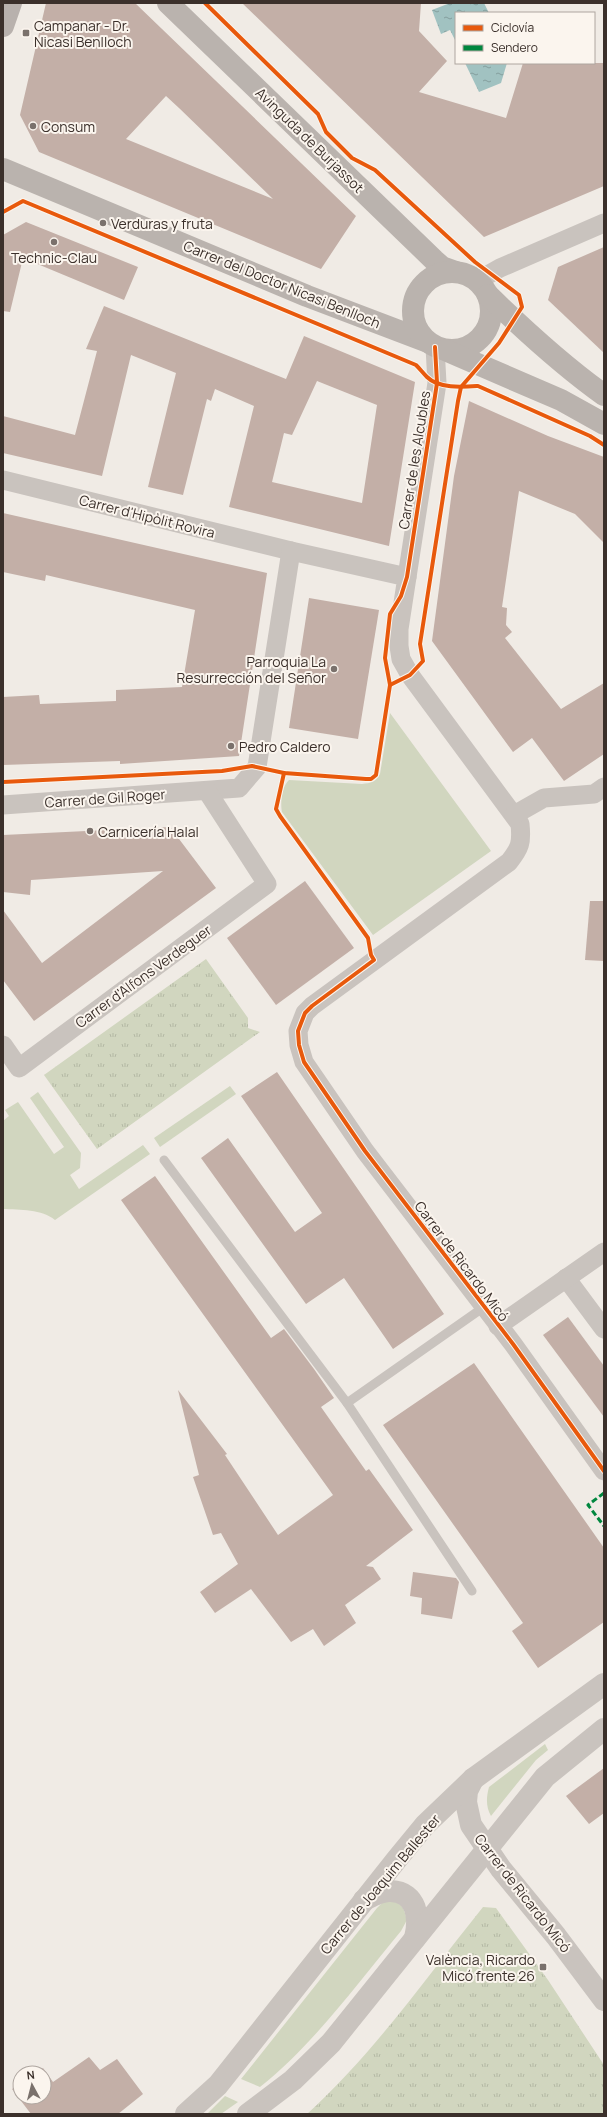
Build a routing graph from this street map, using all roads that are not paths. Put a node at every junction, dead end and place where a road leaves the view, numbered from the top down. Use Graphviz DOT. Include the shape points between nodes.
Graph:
graph roads {
  1 [pos="11,3"];
  2 [pos="168,3"];
  3 [pos="3,26"];
  4 [pos="3,170"];
  5 [pos="604,223"];
  6 [pos="456,272"];
  7 [pos="482,288"];
  8 [pos="436,346"];
  9 [pos="604,395"];
  10 [pos="604,424"];
  11 [pos="3,480"];
  12 [pos="291,551"];
  13 [pos="407,577"];
  14 [pos="604,787"];
  15 [pos="207,791"];
  16 [pos="3,805"];
  17 [pos="514,816"];
  18 [pos="3,1045"];
  19 [pos="164,1160"];
  20 [pos="604,1252"];
  21 [pos="566,1278"];
  22 [pos="484,1307"];
  23 [pos="498,1326"];
  24 [pos="604,1329"];
  25 [pos="347,1403"];
  26 [pos="604,1472"];
  27 [pos="472,1591"];
  28 [pos="604,1684"];
  29 [pos="604,1729"];
  30 [pos="473,1779"];
  31 [pos="486,1849"];
  32 [pos="364,1900"];
  33 [pos="414,1938"];
  34 [pos="604,2000"];
  35 [pos="186,2114"];
  36 [pos="248,2114"];
  1 -- 3 [label="main road"];
  2 -- 6 [label="main road, Avinguda de Burjassot" via="434,260"];
  4 -- 8 [label="main road, Carrer del Doctor Nicasi Benlloch" via="307,296"];
  5 -- 7 [label="street" via="500,268"];
  6 -- 7 [label="main road" via="471,277"];
  6 -- 8 [label="main road" via="432,277 415,297 412,310 414,323 419,333"];
  7 -- 8 [label="main road" via="490,304 490,321 482,336 467,347 451,350"];
  7 -- 9 [label="main road" via="540,345"];
  8 -- 10 [label="main road" via="561,400"];
  8 -- 13 [label="street, Carrer de les Alcubles" via="437,383"];
  11 -- 12 [label="street, Carrer d'Hipòlit Rovira"];
  12 -- 13 [label="street, Carrer d'Hipòlit Rovira"];
  12 -- 15 [label="street, Carrer de Gil Roger" via="257,767 239,788"];
  13 -- 17 [label="street, Carrer de les Alcubles" via="399,629 401,659 410,675"];
  14 -- 17 [label="street" via="594,794 544,798"];
  15 -- 16 [label="street, Carrer de Gil Roger"];
  15 -- 18 [label="street, Carrer d'Alfons Verdeguer" via="267,884 19,1068"];
  17 -- 22 [label="street, Carrer de Ricardo Micó" via="520,824 522,837 520,848 509,862 337,987 306,1013 298,1031 304,1062 365,1151"];
  19 -- 25 [label="lane"];
  20 -- 21 [label="street"];
  21 -- 23 [label="street"];
  21 -- 24 [label="street"];
  22 -- 23 [label="street, Carrer de Ricardo Micó"];
  22 -- 25 [label="lane"];
  23 -- 26 [label="street, Carrer de Ricardo Micó"];
  25 -- 27 [label="lane"];
  28 -- 30 [label="street, Carrer de Joaquim Ballester"];
  29 -- 31 [label="street" via="545,1777"];
  30 -- 31 [label="street, Carrer de Ricardo Micó" via="467,1791 466,1802 471,1824"];
  30 -- 32 [label="street, Carrer de Joaquim Ballester" via="425,1826"];
  31 -- 33 [label="street"];
  31 -- 34 [label="street, Carrer de Ricardo Micó"];
  32 -- 33 [label="street" via="390,1890 404,1894 412,1901 417,1911 418,1923"];
  32 -- 35 [label="street, Carrer de Joaquim Ballester" via="218,2085"];
  33 -- 36 [label="street" via="331,2043 293,2080"];
}
